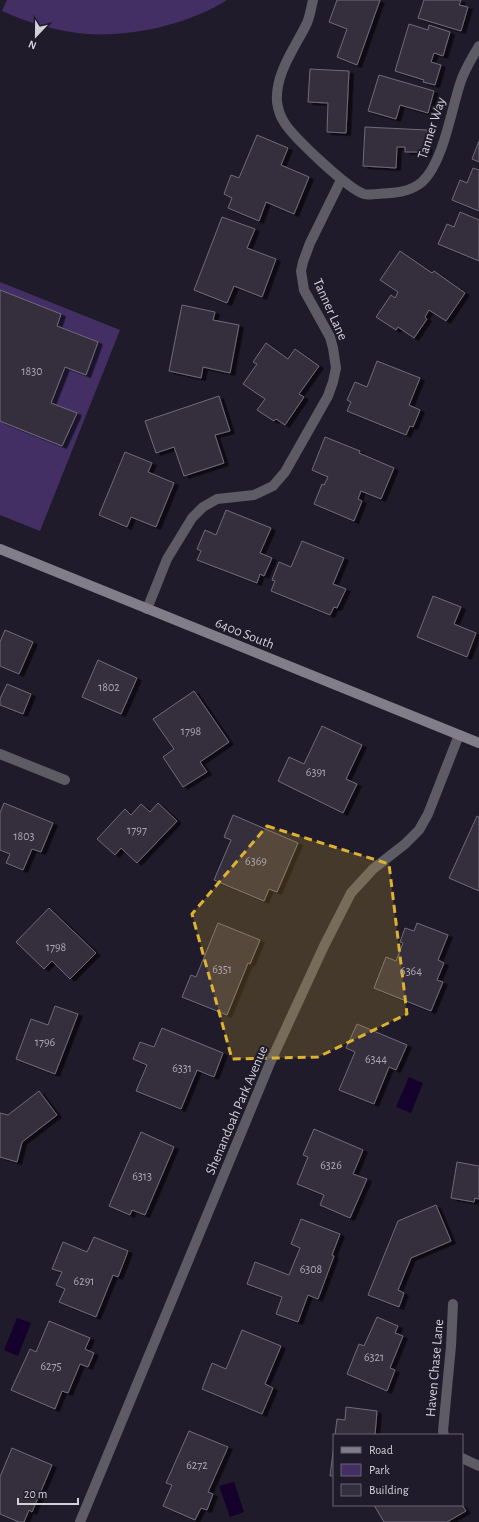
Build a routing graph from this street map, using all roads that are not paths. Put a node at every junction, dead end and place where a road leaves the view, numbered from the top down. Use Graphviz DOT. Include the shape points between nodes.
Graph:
graph roads {
  1 [pos="313,0"];
  2 [pos="479,46"];
  3 [pos="342,180"];
  4 [pos="0,548"];
  5 [pos="147,609"];
  6 [pos="459,735"];
  7 [pos="479,744"];
  8 [pos="0,754"];
  9 [pos="65,780"];
  10 [pos="453,1304"];
  11 [pos="444,1434"];
  12 [pos="463,1458"];
  13 [pos="479,1466"];
  14 [pos="80,1522"];
  1 -- 3 [label="street" via="307,23 283,71 278,90 278,108 292,132"];
  2 -- 3 [label="street, Tanner Way" via="462,76 435,163 421,182 397,193 365,195"];
  3 -- 5 [label="street, Tanner Lane" via="310,243 301,271 304,290 330,337 333,348 336,368 328,396 285,472 273,486 254,495 217,499 198,512 167,559"];
  4 -- 5 [label="street, 6400 South"];
  5 -- 6 [label="street, 6400 South"];
  6 -- 7 [label="street, 6400 South"];
  6 -- 14 [label="street, Shenandoah Park Avenue" via="431,807 419,830 373,869 351,893 324,946 270,1063"];
  8 -- 9 [label="street"];
  10 -- 11 [label="street, Haven Chase Lane"];
  12 -- 13 [label="street"];
}
